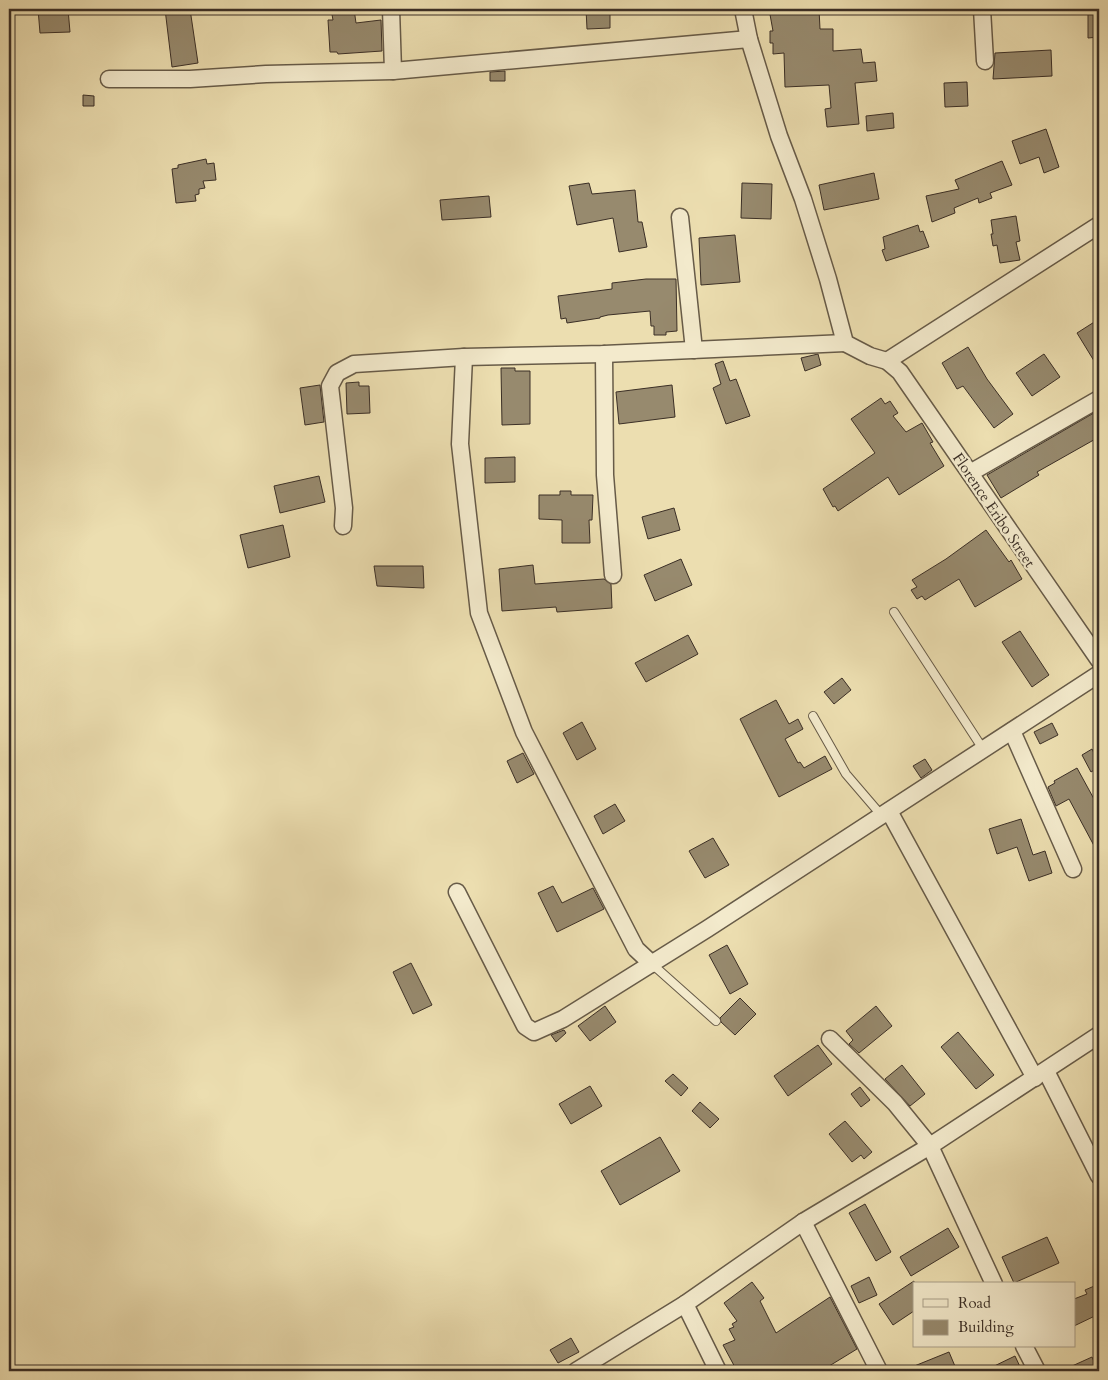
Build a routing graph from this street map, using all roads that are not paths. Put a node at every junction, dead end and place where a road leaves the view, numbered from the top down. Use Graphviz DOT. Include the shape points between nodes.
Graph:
graph roads {
  1 [pos="391,9"];
  2 [pos="744,9"];
  3 [pos="982,9"];
  4 [pos="749,39"];
  5 [pos="985,61"];
  6 [pos="393,70"];
  7 [pos="110,79"];
  8 [pos="680,218"];
  9 [pos="1099,225"];
  10 [pos="845,343"];
  11 [pos="694,350"];
  12 [pos="604,354"];
  13 [pos="464,357"];
  14 [pos="887,361"];
  15 [pos="1099,398"];
  16 [pos="970,474"];
  17 [pos="343,526"];
  18 [pos="613,575"];
  19 [pos="894,612"];
  20 [pos="1099,660"];
  21 [pos="1099,674"];
  22 [pos="813,716"];
  23 [pos="1012,731"];
  24 [pos="984,749"];
  25 [pos="885,813"];
  26 [pos="1072,870"];
  27 [pos="457,892"];
  28 [pos="652,964"];
  29 [pos="716,1021"];
  30 [pos="1099,1035"];
  31 [pos="830,1039"];
  32 [pos="1040,1074"];
  33 [pos="930,1146"];
  34 [pos="1099,1176"];
  35 [pos="803,1222"];
  36 [pos="993,1282"];
  37 [pos="685,1304"];
  38 [pos="1025,1348"];
  39 [pos="576,1371"];
  40 [pos="718,1371"];
  41 [pos="879,1371"];
  42 [pos="1036,1371"];
  1 -- 6 [label="street"];
  2 -- 4 [label="street"];
  3 -- 5 [label="street"];
  4 -- 6 [label="street"];
  4 -- 10 [label="street" via="779,136 804,199"];
  6 -- 7 [label="street" via="190,79"];
  8 -- 11 [label="street"];
  9 -- 14 [label="street"];
  10 -- 11 [label="street"];
  10 -- 14 [label="street"];
  11 -- 12 [label="street"];
  12 -- 13 [label="street"];
  12 -- 18 [label="street" via="605,475"];
  13 -- 17 [label="street" via="354,364 337,373 330,386 344,508"];
  13 -- 28 [label="street" via="460,444 479,613 524,732 636,949"];
  14 -- 16 [label="street, Florence Eribo Street" via="900,372"];
  15 -- 16 [label="street"];
  16 -- 20 [label="street, Florence Eribo Street"];
  19 -- 24 [label="lane"];
  21 -- 23 [label="street"];
  22 -- 25 [label="lane" via="846,774"];
  23 -- 24 [label="street"];
  23 -- 26 [label="street"];
  24 -- 25 [label="street"];
  25 -- 28 [label="street"];
  25 -- 32 [label="street"];
  27 -- 28 [label="street" via="524,1026 534,1032 563,1019"];
  28 -- 29 [label="lane"];
  30 -- 32 [label="street"];
  31 -- 33 [label="street" via="895,1103"];
  32 -- 33 [label="street"];
  32 -- 34 [label="street"];
  33 -- 35 [label="street"];
  33 -- 36 [label="street"];
  35 -- 37 [label="street"];
  35 -- 41 [label="street"];
  37 -- 39 [label="street"];
  37 -- 40 [label="street"];
  38 -- 42 [label="street"];
}
